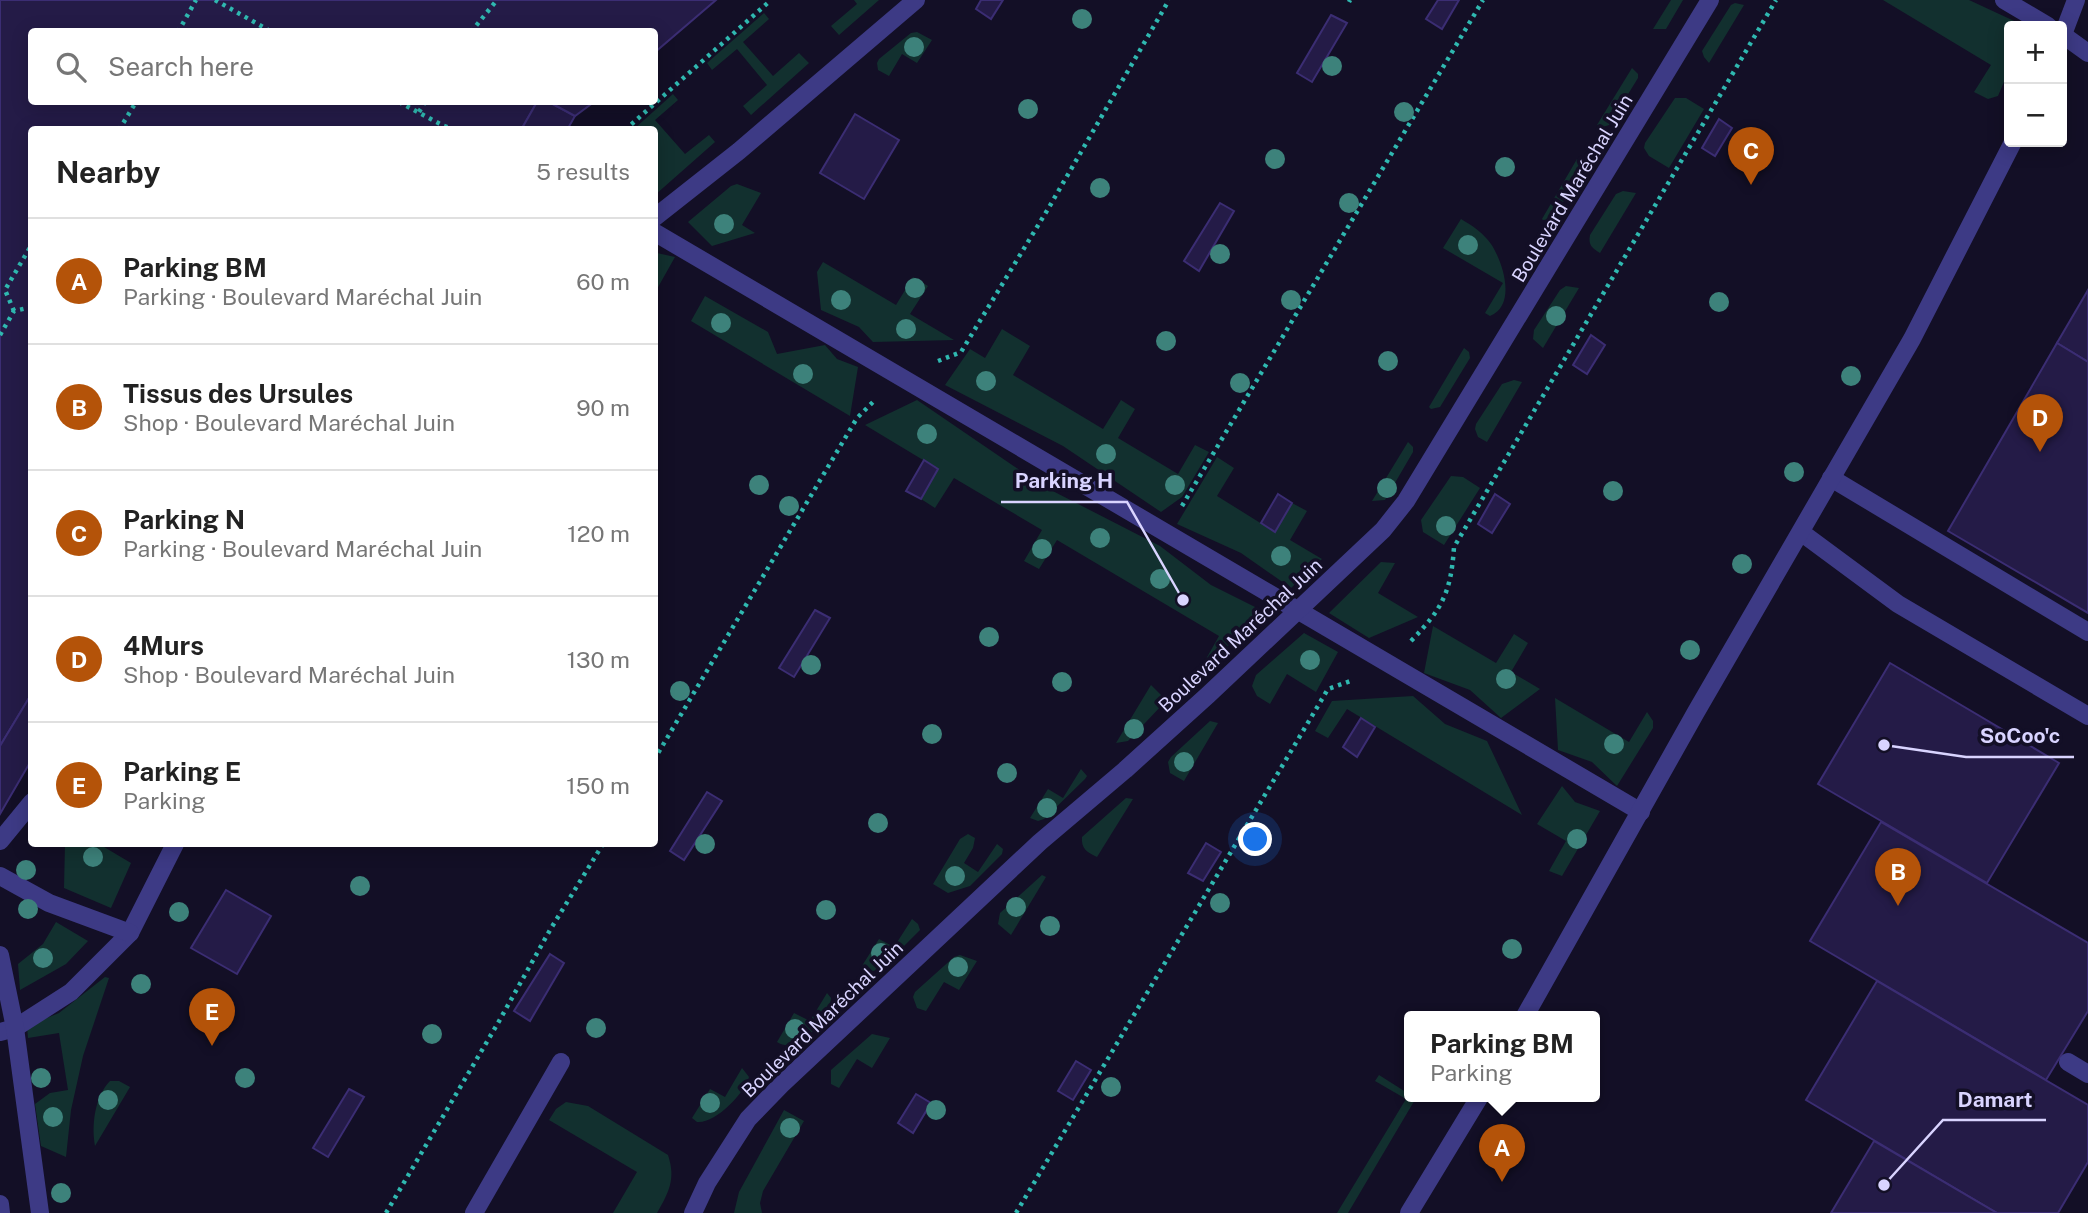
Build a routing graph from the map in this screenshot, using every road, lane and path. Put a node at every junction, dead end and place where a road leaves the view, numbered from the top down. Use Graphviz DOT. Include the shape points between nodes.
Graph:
graph roads {
  1 [pos="197,0"];
  2 [pos="215,0"];
  3 [pos="497,0"];
  4 [pos="771,0"];
  5 [pos="916,0"];
  6 [pos="1169,0"];
  7 [pos="1483,0"];
  8 [pos="1710,0"];
  9 [pos="1776,0"];
  10 [pos="2004,0"];
  11 [pos="2076,0"];
  12 [pos="2040,21"];
  13 [pos="2067,23"];
  14 [pos="180,28"];
  15 [pos="265,28"];
  16 [pos="474,28"];
  17 [pos="2067,39"];
  18 [pos="2088,53"];
  19 [pos="658,101"];
  20 [pos="134,105"];
  21 [pos="405,105"];
  22 [pos="423,105"];
  23 [pos="653,105"];
  24 [pos="419,112"];
  25 [pos="121,126"];
  26 [pos="444,126"];
  27 [pos="629,126"];
  28 [pos="2010,147"];
  29 [pos="658,215"];
  30 [pos="658,235"];
  31 [pos="28,251"];
  32 [pos="28,308"];
  33 [pos="14,311"];
  34 [pos="0,335"];
  35 [pos="898,377"];
  36 [pos="1831,478"];
  37 [pos="1166,533"];
  38 [pos="1802,533"];
  39 [pos="1297,609"];
  40 [pos="2088,632"];
  41 [pos="1389,665"];
  42 [pos="2088,716"];
  43 [pos="658,753"];
  44 [pos="28,807"];
  45 [pos="1641,812"];
  46 [pos="0,841"];
  47 [pos="173,847"];
  48 [pos="601,847"];
  49 [pos="0,876"];
  50 [pos="130,933"];
  51 [pos="0,955"];
  52 [pos="1528,1011"];
  53 [pos="8,1030"];
  54 [pos="561,1062"];
  55 [pos="2068,1062"];
  56 [pos="2088,1074"];
  57 [pos="1476,1102"];
  58 [pos="0,1204"];
  59 [pos="1,1213"];
  60 [pos="40,1213"];
  61 [pos="386,1213"];
  62 [pos="474,1213"];
  63 [pos="693,1213"];
  64 [pos="1016,1213"];
  65 [pos="1409,1213"];
  1 -- 14 [label="path"];
  2 -- 15 [label="path"];
  3 -- 16 [label="path"];
  4 -- 19 [label="path"];
  5 -- 29 [label="street"];
  6 -- 35 [label="path" via="961,352"];
  7 -- 37 [label="path"];
  8 -- 39 [label="street, Boulevard Maréchal Juin" via="1406,501 1383,530"];
  9 -- 41 [label="path" via="1454,547 1446,597 1428,624"];
  10 -- 12 [label="street"];
  11 -- 13 [label="street"];
  17 -- 18 [label="street"];
  20 -- 25 [label="path"];
  21 -- 24 [label="path"];
  22 -- 24 [label="path"];
  23 -- 27 [label="path"];
  24 -- 26 [label="path"];
  28 -- 36 [label="street" via="1912,339"];
  30 -- 35 [label="street"];
  31 -- 33 [label="path" via="5,290"];
  32 -- 33 [label="path"];
  33 -- 34 [label="path"];
  35 -- 37 [label="street"];
  35 -- 43 [label="path" via="857,418"];
  36 -- 38 [label="street"];
  36 -- 40 [label="street"];
  37 -- 39 [label="street"];
  38 -- 42 [label="street" via="1898,604"];
  38 -- 45 [label="street"];
  39 -- 41 [label="street"];
  39 -- 63 [label="street, Boulevard Maréchal Juin" via="781,1085 748,1119"];
  41 -- 45 [label="street"];
  41 -- 64 [label="path" via="1328,689"];
  44 -- 46 [label="street"];
  45 -- 52 [label="street"];
  47 -- 50 [label="street"];
  48 -- 61 [label="path"];
  49 -- 50 [label="street" via="49,902"];
  50 -- 53 [label="street" via="71,992"];
  51 -- 53 [label="street"];
  53 -- 60 [label="street"];
  54 -- 62 [label="street"];
  55 -- 56 [label="street"];
  57 -- 65 [label="street"];
  58 -- 59 [label="street"];
}
